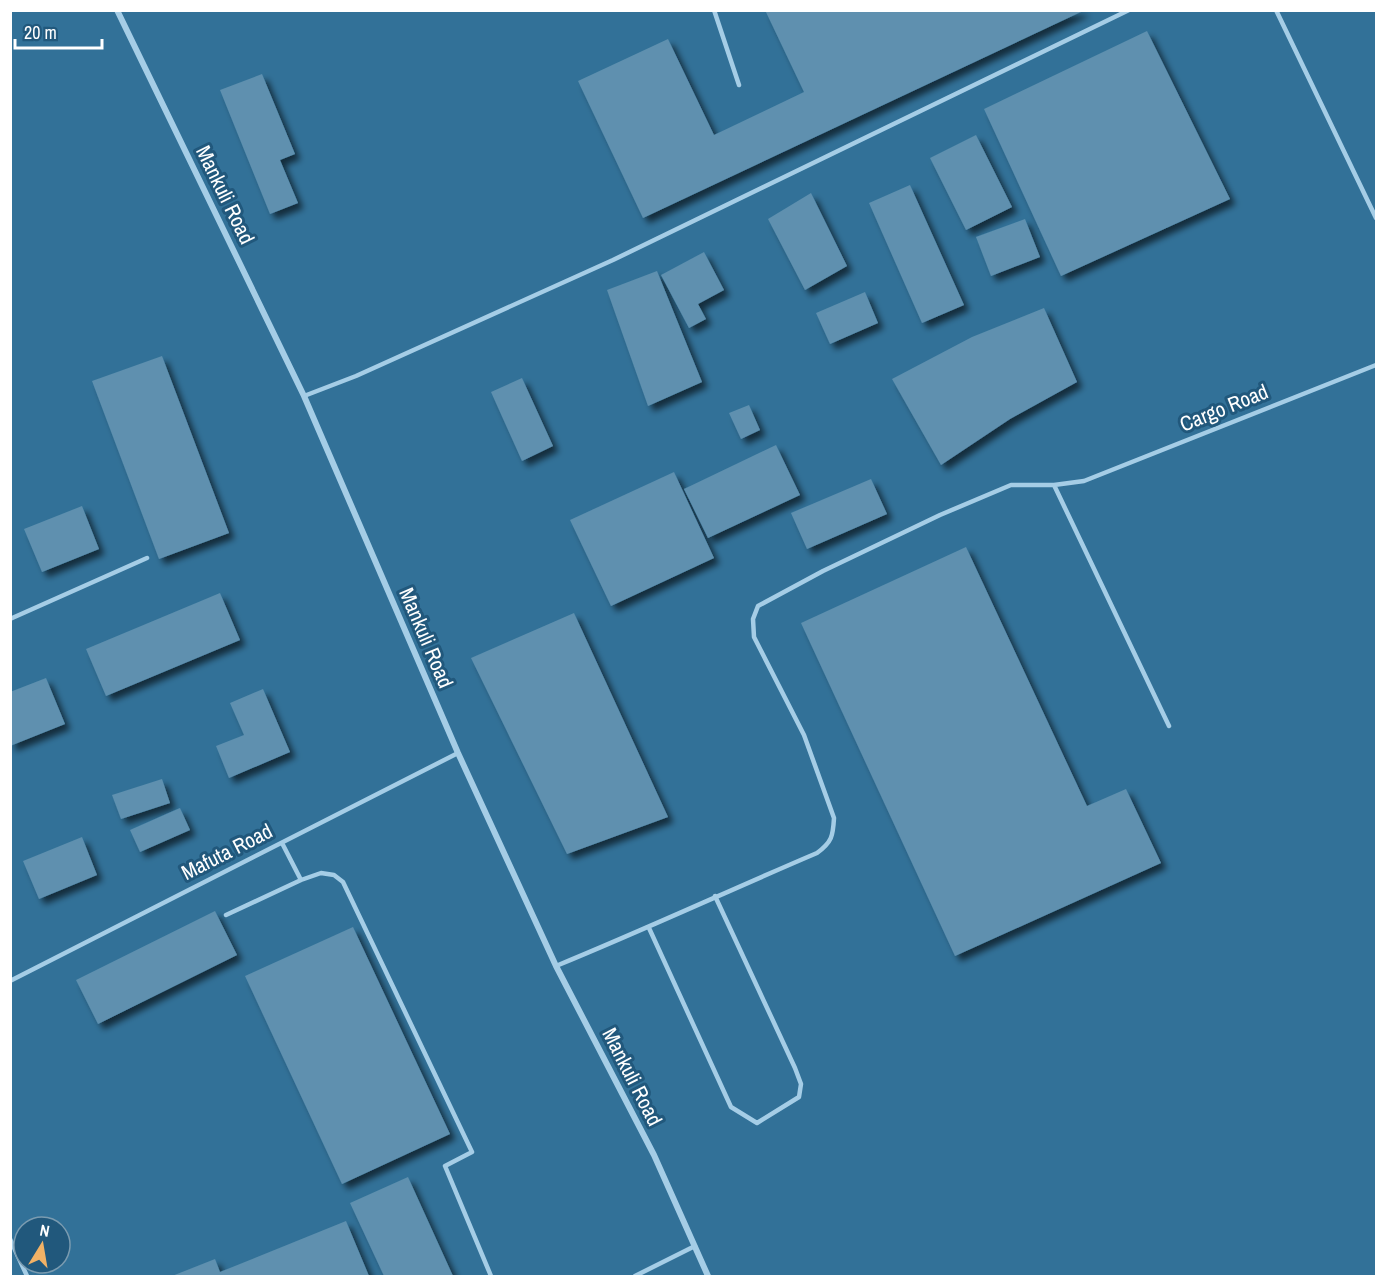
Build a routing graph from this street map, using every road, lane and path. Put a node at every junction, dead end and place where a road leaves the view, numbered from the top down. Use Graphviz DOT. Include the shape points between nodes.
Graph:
graph roads {
  1 [pos="117,10"];
  2 [pos="714,10"];
  3 [pos="1129,10"];
  4 [pos="1276,10"];
  5 [pos="739,85"];
  6 [pos="1377,218"];
  7 [pos="1377,365"];
  8 [pos="304,396"];
  9 [pos="1054,485"];
  10 [pos="147,558"];
  11 [pos="10,619"];
  12 [pos="1169,726"];
  13 [pos="458,753"];
  14 [pos="282,843"];
  15 [pos="301,880"];
  16 [pos="716,896"];
  17 [pos="226,915"];
  18 [pos="650,928"];
  19 [pos="556,966"];
  20 [pos="10,981"];
  21 [pos="10,1239"];
  22 [pos="694,1246"];
  23 [pos="27,1276"];
  24 [pos="491,1276"];
  25 [pos="635,1276"];
  26 [pos="708,1276"];
  1 -- 8 [label="street, Mankuli Road"];
  2 -- 5 [label="lane"];
  3 -- 8 [label="lane" via="613,260"];
  4 -- 6 [label="lane"];
  7 -- 9 [label="lane, Cargo Road" via="1084,481"];
  8 -- 13 [label="street, Mankuli Road"];
  9 -- 12 [label="lane"];
  9 -- 16 [label="lane, Cargo Road" via="1011,485 939,515 758,606 753,619 754,637 804,735 834,818 833,832 828,845 817,854"];
  10 -- 11 [label="lane"];
  13 -- 14 [label="lane, Mafuta Road"];
  13 -- 19 [label="street, Mankuli Road"];
  14 -- 15 [label="lane"];
  14 -- 20 [label="lane, Mafuta Road"];
  15 -- 17 [label="lane"];
  15 -- 24 [label="lane" via="321,873 334,875 343,882 472,1152 445,1166"];
  16 -- 18 [label="lane"];
  16 -- 18 [label="lane" via="801,1084 799,1097 757,1122 731,1107"];
  18 -- 19 [label="lane"];
  19 -- 22 [label="street, Mankuli Road" via="654,1155"];
  21 -- 23 [label="lane"];
  22 -- 25 [label="lane"];
  22 -- 26 [label="street, Mankuli Road"];
}
